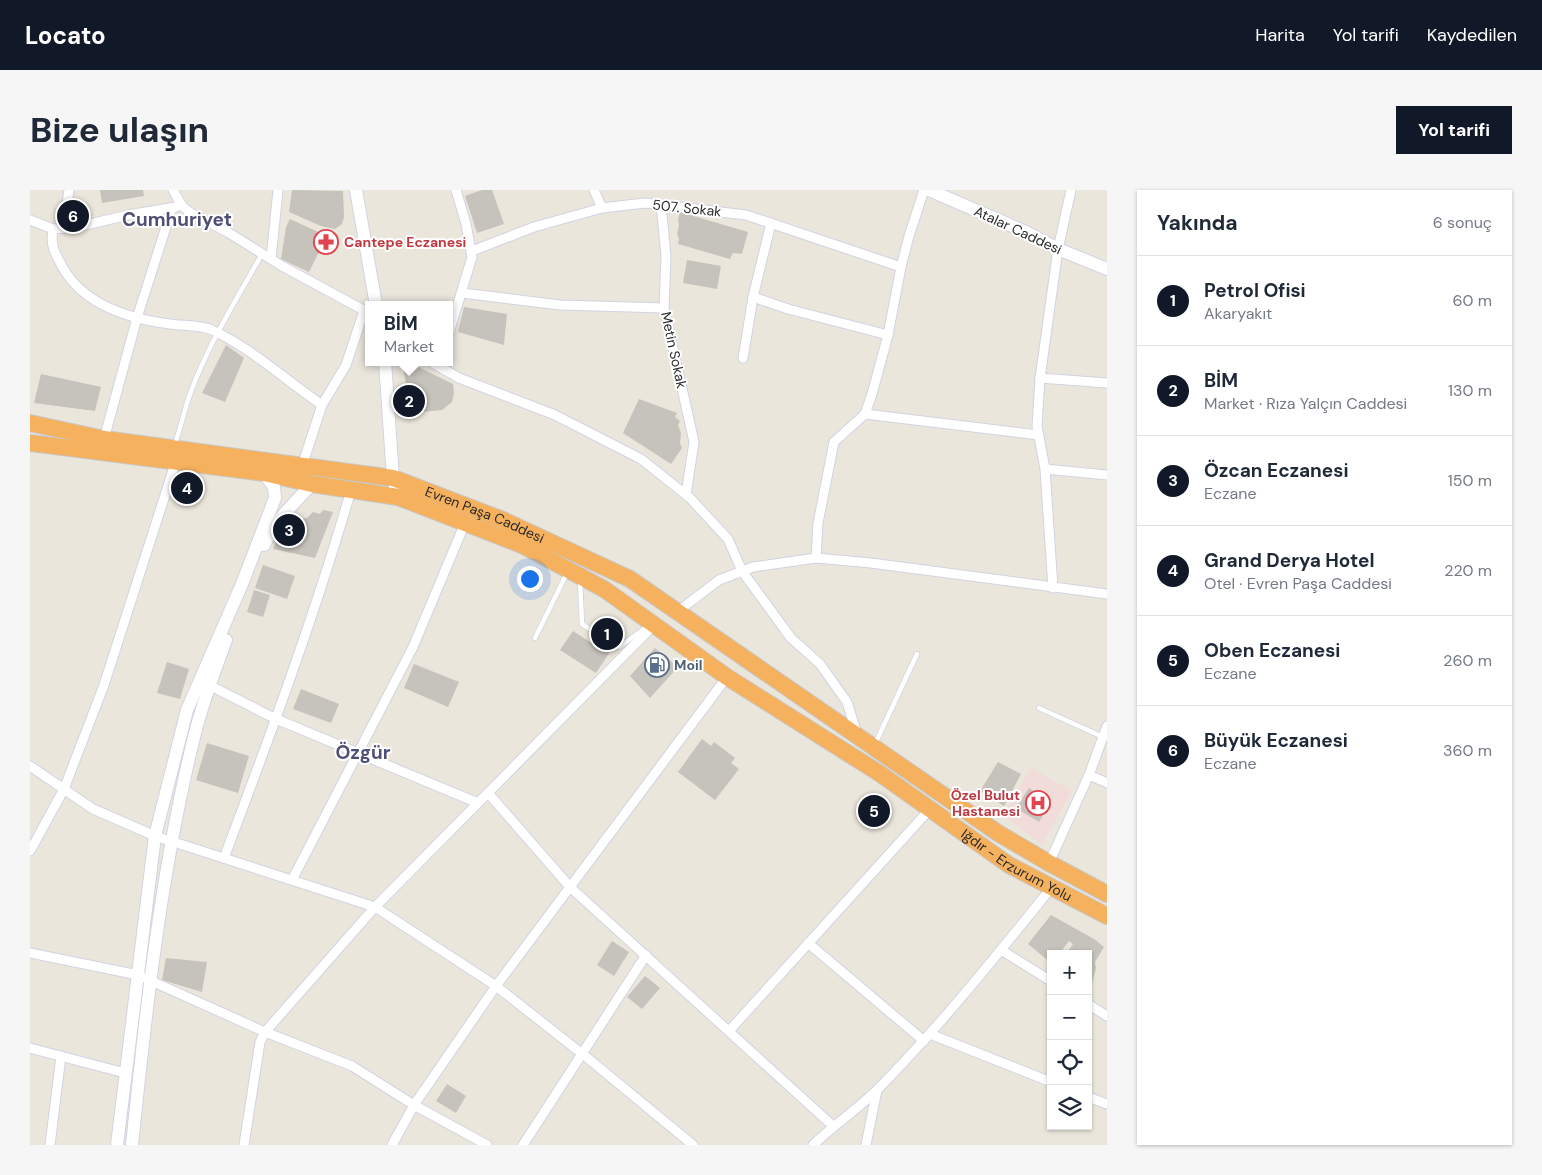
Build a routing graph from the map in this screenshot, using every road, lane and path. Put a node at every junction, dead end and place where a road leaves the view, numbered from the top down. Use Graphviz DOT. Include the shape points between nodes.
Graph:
graph roads {
  1 [pos="69,190"];
  2 [pos="173,190"];
  3 [pos="278,190"];
  4 [pos="356,190"];
  5 [pos="456,190"];
  6 [pos="594,190"];
  7 [pos="924,190"];
  8 [pos="929,190"];
  9 [pos="1071,190"];
  10 [pos="661,204"];
  11 [pos="182,206"];
  12 [pos="172,208"];
  13 [pos="602,208"];
  14 [pos="30,220"];
  15 [pos="771,223"];
  16 [pos="53,228"];
  17 [pos="63,228"];
  18 [pos="1058,249"];
  19 [pos="472,251"];
  20 [pos="262,254"];
  21 [pos="271,259"];
  22 [pos="901,267"];
  23 [pos="1107,269"];
  24 [pos="462,293"];
  25 [pos="753,297"];
  26 [pos="369,301"];
  27 [pos="365,307"];
  28 [pos="664,308"];
  29 [pos="137,318"];
  30 [pos="453,320"];
  31 [pos="365,321"];
  32 [pos="218,333"];
  33 [pos="888,335"];
  34 [pos="743,358"];
  35 [pos="385,366"];
  36 [pos="441,366"];
  37 [pos="1040,378"];
  38 [pos="1107,383"];
  39 [pos="322,405"];
  40 [pos="865,414"];
  41 [pos="30,422"];
  42 [pos="1039,435"];
  43 [pos="104,438"];
  44 [pos="30,443"];
  45 [pos="175,454"];
  46 [pos="302,466"];
  47 [pos="1045,468"];
  48 [pos="264,473"];
  49 [pos="1107,475"];
  50 [pos="392,478"];
  51 [pos="312,484"];
  52 [pos="351,490"];
  53 [pos="686,494"];
  54 [pos="398,497"];
  55 [pos="465,523"];
  56 [pos="816,558"];
  57 [pos="742,571"];
  58 [pos="574,573"];
  59 [pos="1053,588"];
  60 [pos="1107,594"];
  61 [pos="677,612"];
  62 [pos="653,624"];
  63 [pos="596,633"];
  64 [pos="534,638"];
  65 [pos="615,645"];
  66 [pos="917,654"];
  67 [pos="727,677"];
  68 [pos="209,685"];
  69 [pos="1039,708"];
  70 [pos="276,718"];
  71 [pos="1107,726"];
  72 [pos="857,736"];
  73 [pos="1103,737"];
  74 [pos="878,751"];
  75 [pos="359,753"];
  76 [pos="30,766"];
  77 [pos="879,773"];
  78 [pos="1088,776"];
  79 [pos="1107,783"];
  80 [pos="64,789"];
  81 [pos="488,793"];
  82 [pos="478,803"];
  83 [pos="930,809"];
  84 [pos="155,836"];
  85 [pos="172,841"];
  86 [pos="30,852"];
  87 [pos="224,858"];
  88 [pos="1049,864"];
  89 [pos="292,880"];
  90 [pos="570,887"];
  91 [pos="1052,888"];
  92 [pos="1107,894"];
  93 [pos="375,907"];
  94 [pos="1107,916"];
  95 [pos="808,944"];
  96 [pos="1001,950"];
  97 [pos="30,953"];
  98 [pos="646,955"];
  99 [pos="138,976"];
  100 [pos="1047,979"];
  101 [pos="150,981"];
  102 [pos="496,986"];
  103 [pos="1092,1007"];
  104 [pos="1107,1016"];
  105 [pos="729,1031"];
  106 [pos="265,1032"];
  107 [pos="927,1038"];
  108 [pos="30,1048"];
  109 [pos="582,1054"];
  110 [pos="61,1056"];
  111 [pos="126,1073"];
  112 [pos="1047,1081"];
  113 [pos="877,1090"];
  114 [pos="1092,1098"];
  115 [pos="1107,1104"];
  116 [pos="414,1106"];
  117 [pos="834,1126"];
  118 [pos="50,1145"];
  119 [pos="116,1145"];
  120 [pos="132,1145"];
  121 [pos="244,1145"];
  122 [pos="392,1145"];
  123 [pos="487,1145"];
  124 [pos="522,1145"];
  125 [pos="693,1145"];
  126 [pos="813,1145"];
  127 [pos="866,1145"];
  1 -- 17 [label="street"];
  2 -- 11 [label="street"];
  3 -- 21 [label="street"];
  4 -- 26 [label="street"];
  5 -- 19 [label="street"];
  6 -- 13 [label="street"];
  7 -- 22 [label="street"];
  8 -- 18 [label="street, Atalar Caddesi"];
  9 -- 18 [label="street"];
  10 -- 13 [label="street, 507. Sokak"];
  10 -- 15 [label="street, 507. Sokak" via="746,215"];
  10 -- 28 [label="street, Metin Sokak" via="666,256"];
  11 -- 12 [label="street"];
  11 -- 20 [label="street"];
  12 -- 17 [label="street"];
  12 -- 29 [label="street"];
  13 -- 19 [label="street, 507. Sokak" via="534,226"];
  14 -- 16 [label="street"];
  15 -- 22 [label="street, 507. Sokak"];
  15 -- 25 [label="street"];
  16 -- 17 [label="street"];
  16 -- 29 [label="street" via="51,241 69,277 90,298 115,312"];
  18 -- 23 [label="street, Atalar Caddesi"];
  18 -- 37 [label="street"];
  19 -- 24 [label="street"];
  20 -- 21 [label="street"];
  20 -- 32 [label="lane"];
  21 -- 27 [label="street"];
  22 -- 33 [label="street"];
  24 -- 28 [label="street" via="560,305"];
  24 -- 30 [label="street"];
  25 -- 33 [label="street" via="788,310"];
  25 -- 34 [label="street"];
  28 -- 53 [label="street, Metin Sokak" via="694,442"];
  29 -- 32 [label="street"];
  29 -- 43 [label="street"];
  31 -- 39 [label="street" via="346,365"];
  32 -- 39 [label="street" via="234,341"];
  32 -- 45 [label="lane" via="189,396"];
  33 -- 40 [label="street"];
  35 -- 50 [label="street"];
  36 -- 53 [label="street" via="459,378 555,415 641,459"];
  37 -- 38 [label="street"];
  37 -- 42 [label="street"];
  39 -- 46 [label="street"];
  40 -- 42 [label="street"];
  40 -- 56 [label="street" via="834,442 818,523"];
  41 -- 43 [label="highway, Evren Paşa Caddesi"];
  42 -- 47 [label="street"];
  43 -- 45 [label="highway, Evren Paşa Caddesi"];
  44 -- 45 [label="highway, Evren Paşa Caddesi"];
  45 -- 46 [label="highway, Evren Paşa Caddesi"];
  45 -- 48 [label="highway, Evren Paşa Caddesi"];
  45 -- 80 [label="street" via="104,686"];
  46 -- 50 [label="highway, Evren Paşa Caddesi"];
  47 -- 49 [label="street"];
  47 -- 59 [label="street"];
  48 -- 51 [label="highway, Evren Paşa Caddesi"];
  48 -- 84 [label="street" via="274,486 275,498 187,710"];
  50 -- 54 [label="street"];
  50 -- 61 [label="highway, Evren Paşa Caddesi" via="503,520 630,579"];
  51 -- 52 [label="highway, Evren Paşa Caddesi"];
  51 -- 68 [label="street" via="283,514 269,535"];
  52 -- 54 [label="highway, Evren Paşa Caddesi"];
  52 -- 70 [label="street"];
  53 -- 57 [label="street" via="728,539"];
  54 -- 55 [label="highway, Evren Paşa Caddesi"];
  55 -- 58 [label="highway, Evren Paşa Caddesi" via="522,545"];
  55 -- 75 [label="street" via="413,647"];
  56 -- 57 [label="street"];
  56 -- 59 [label="street"];
  57 -- 61 [label="street" via="719,580"];
  57 -- 72 [label="street" via="791,638 820,664 847,702"];
  58 -- 62 [label="highway, Evren Paşa Caddesi" via="604,589"];
  58 -- 63 [label="lane" via="582,624"];
  58 -- 64 [label="lane"];
  59 -- 60 [label="street"];
  61 -- 72 [label="highway, Evren Paşa Caddesi"];
  62 -- 65 [label="lane" via="618,647"];
  62 -- 67 [label="highway, Evren Paşa Caddesi"];
  62 -- 81 [label="street"];
  66 -- 74 [label="lane"];
  67 -- 77 [label="highway, Evren Paşa Caddesi"];
  67 -- 90 [label="street"];
  68 -- 70 [label="street"];
  68 -- 85 [label="street" via="194,736"];
  69 -- 73 [label="lane"];
  70 -- 75 [label="street"];
  70 -- 87 [label="street"];
  71 -- 73 [label="street"];
  72 -- 74 [label="highway, Evren Paşa Caddesi"];
  73 -- 78 [label="street"];
  74 -- 88 [label="highway, Iğdır - Erzurum Yolu"];
  75 -- 82 [label="street"];
  75 -- 89 [label="street"];
  76 -- 80 [label="street"];
  77 -- 83 [label="highway, Iğdır - Erzurum Yolu"];
  78 -- 79 [label="street"];
  78 -- 88 [label="street"];
  80 -- 84 [label="street" via="93,809"];
  80 -- 86 [label="street"];
  81 -- 82 [label="street"];
  81 -- 90 [label="street"];
  82 -- 93 [label="street"];
  83 -- 91 [label="highway, Iğdır - Erzurum Yolu" via="1009,865"];
  83 -- 95 [label="street"];
  84 -- 85 [label="street"];
  84 -- 99 [label="street"];
  85 -- 87 [label="street"];
  85 -- 101 [label="street"];
  87 -- 89 [label="street"];
  88 -- 92 [label="highway, Iğdır - Erzurum Yolu"];
  89 -- 93 [label="street"];
  90 -- 98 [label="street"];
  90 -- 102 [label="street"];
  91 -- 94 [label="highway, Iğdır - Erzurum Yolu"];
  91 -- 96 [label="street"];
  93 -- 102 [label="street"];
  93 -- 106 [label="street"];
  95 -- 105 [label="street"];
  95 -- 107 [label="street"];
  96 -- 100 [label="street"];
  96 -- 107 [label="street"];
  97 -- 99 [label="street"];
  98 -- 105 [label="street"];
  98 -- 109 [label="street"];
  99 -- 101 [label="street"];
  99 -- 111 [label="street"];
  101 -- 106 [label="street"];
  101 -- 120 [label="street"];
  102 -- 109 [label="street"];
  102 -- 116 [label="street"];
  103 -- 104 [label="street"];
  105 -- 117 [label="street"];
  106 -- 116 [label="street" via="352,1066"];
  106 -- 121 [label="street" via="260,1042"];
  107 -- 112 [label="street"];
  107 -- 113 [label="street"];
  108 -- 110 [label="street"];
  109 -- 124 [label="street"];
  109 -- 125 [label="street"];
  110 -- 111 [label="street"];
  110 -- 118 [label="street"];
  111 -- 119 [label="street"];
  113 -- 117 [label="street"];
  113 -- 127 [label="street"];
  114 -- 115 [label="street"];
  116 -- 122 [label="street"];
  116 -- 123 [label="street"];
  117 -- 126 [label="street"];
}
